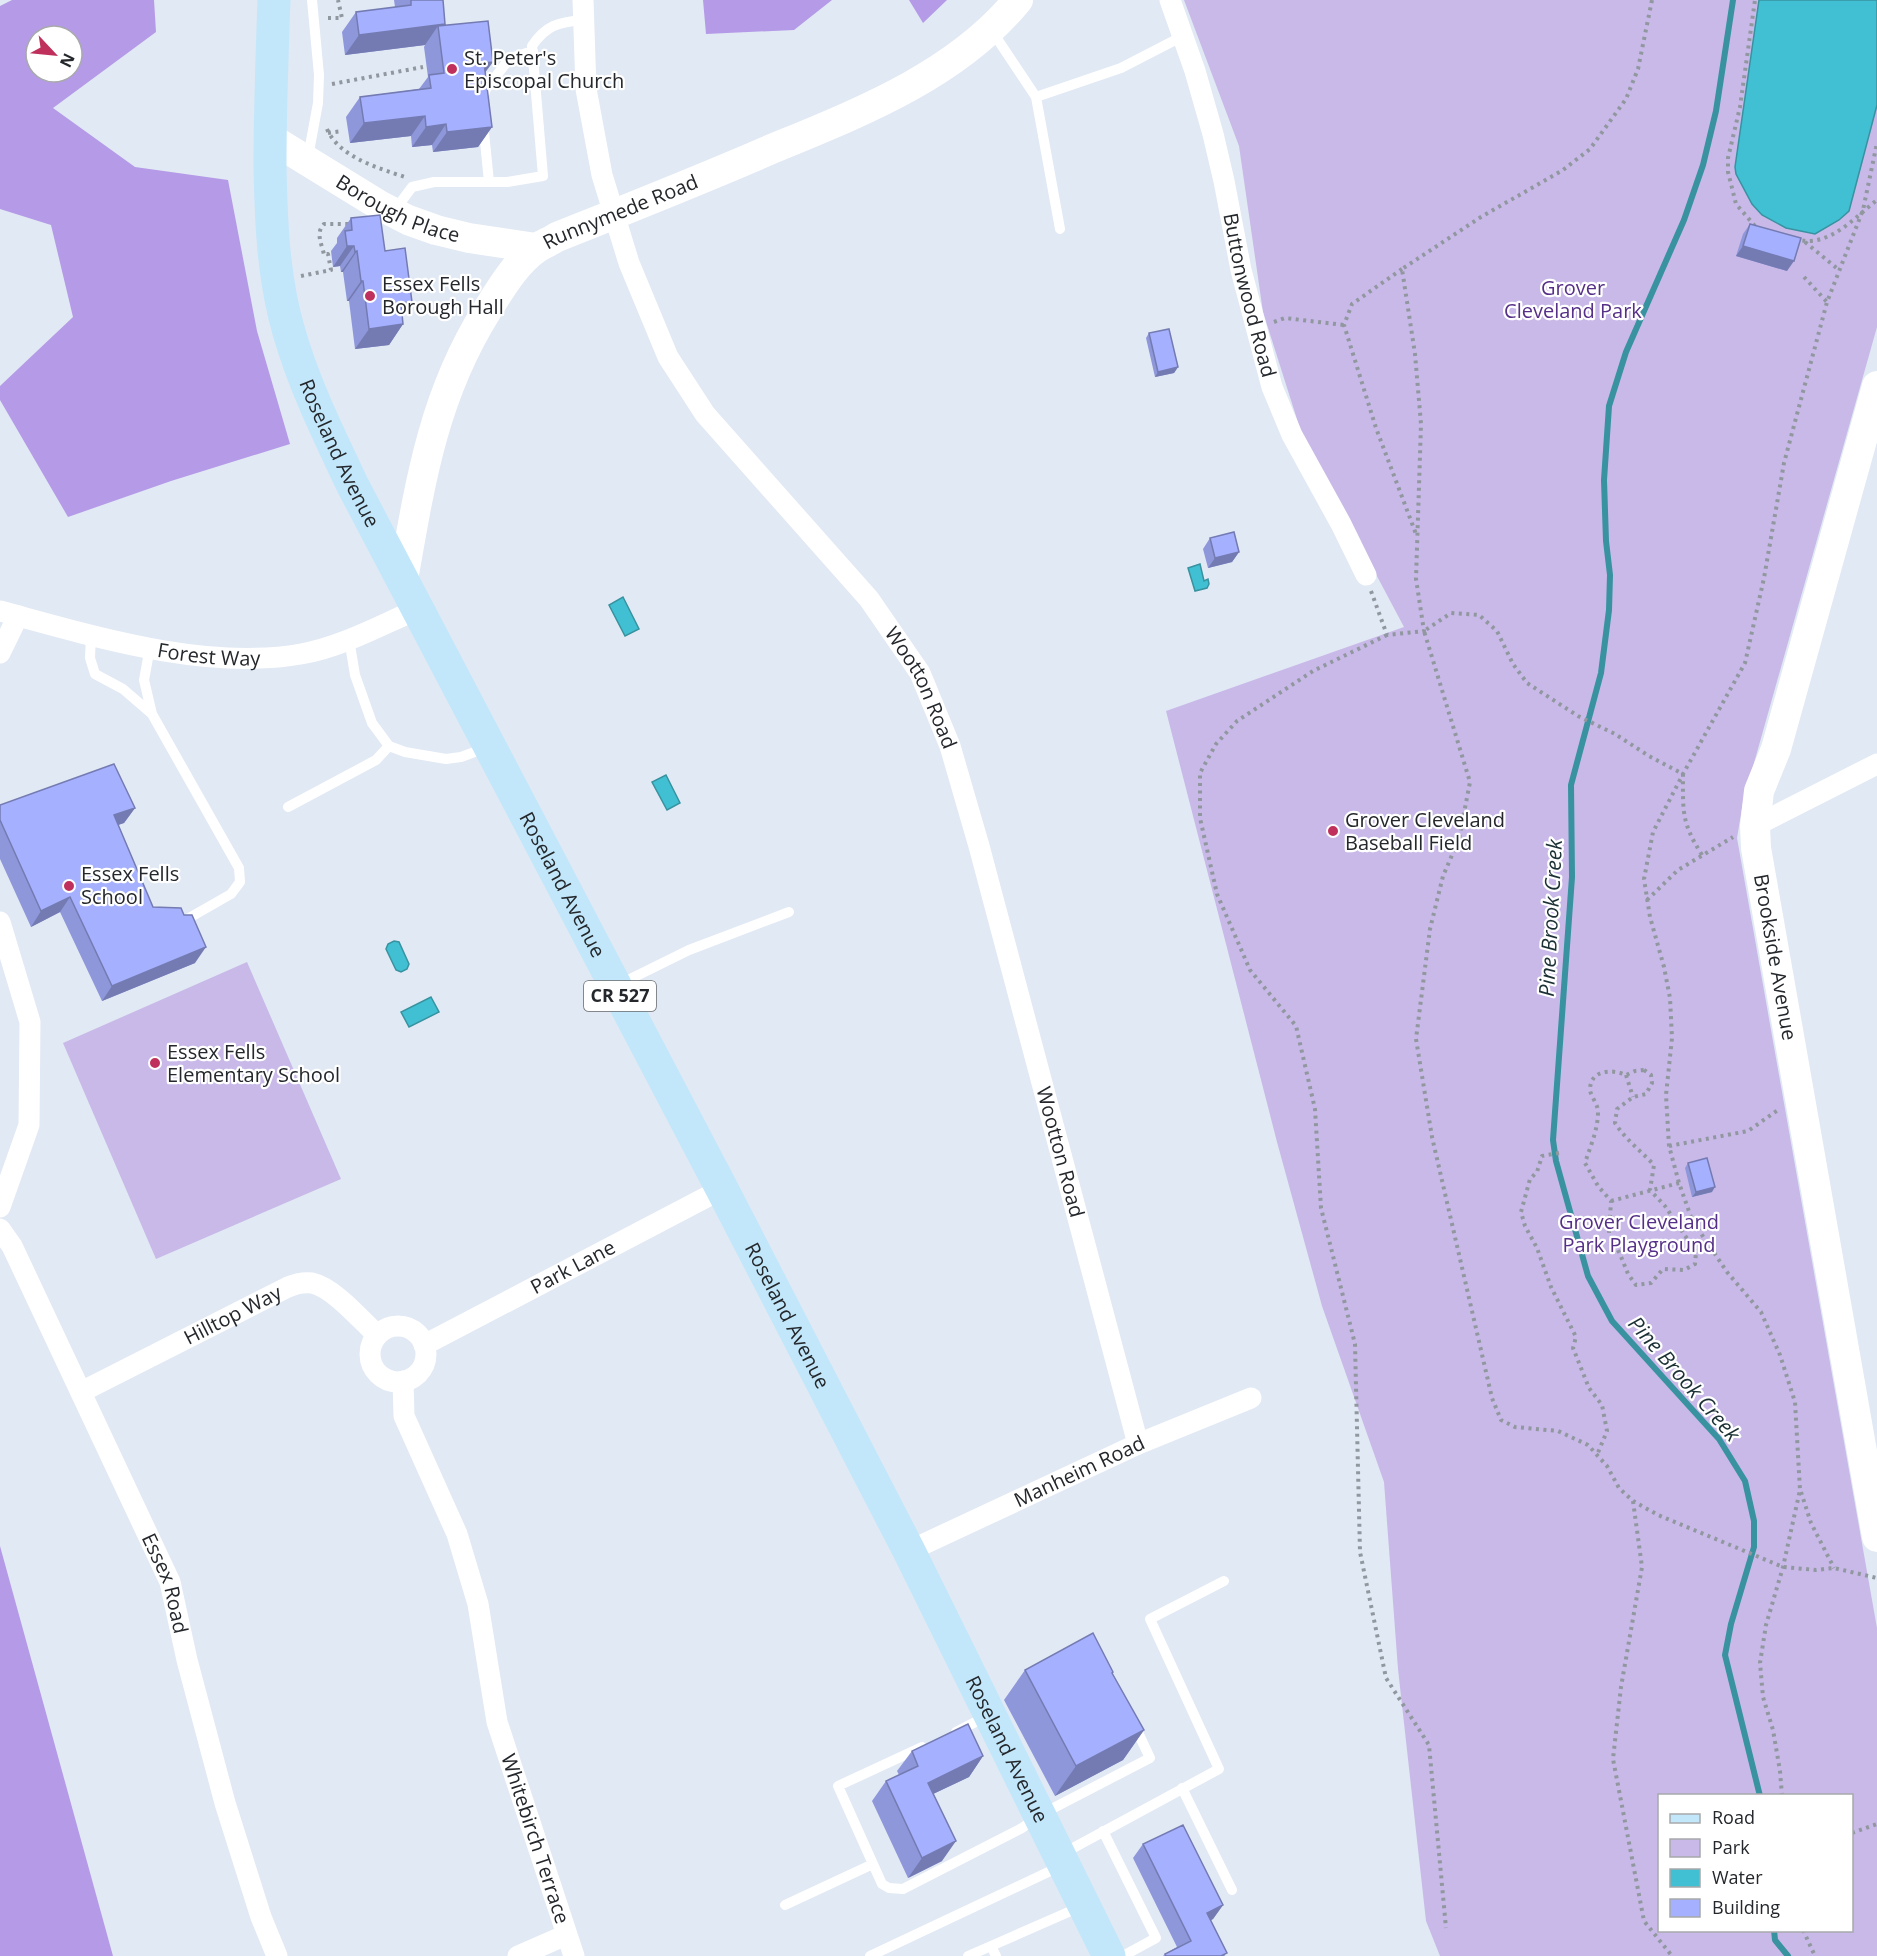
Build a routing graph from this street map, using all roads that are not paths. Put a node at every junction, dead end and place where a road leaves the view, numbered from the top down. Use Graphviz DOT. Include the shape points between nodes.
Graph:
graph roads {
  1 [pos="274,0"];
  2 [pos="312,0"];
  3 [pos="1018,0"];
  4 [pos="1170,0"];
  5 [pos="583,10"];
  6 [pos="990,28"];
  7 [pos="1183,36"];
  8 [pos="532,51"];
  9 [pos="1036,97"];
  10 [pos="270,138"];
  11 [pos="307,161"];
  12 [pos="489,182"];
  13 [pos="393,212"];
  14 [pos="614,214"];
  15 [pos="1060,229"];
  16 [pos="536,248"];
  17 [pos="1877,386"];
  18 [pos="1366,575"];
  19 [pos="403,580"];
  20 [pos="416,610"];
  21 [pos="9,614"];
  22 [pos="91,636"];
  23 [pos="349,639"];
  24 [pos="150,647"];
  25 [pos="0,653"];
  26 [pos="152,714"];
  27 [pos="389,746"];
  28 [pos="489,747"];
  29 [pos="1877,764"];
  30 [pos="288,807"];
  31 [pos="1745,831"];
  32 [pos="789,912"];
  33 [pos="0,922"];
  34 [pos="178,924"];
  35 [pos="615,987"];
  36 [pos="722,1189"];
  37 [pos="0,1207"];
  38 [pos="0,1229"];
  39 [pos="377,1335"];
  40 [pos="424,1345"];
  41 [pos="403,1381"];
  42 [pos="81,1392"];
  43 [pos="1251,1398"];
  44 [pos="1138,1444"];
  45 [pos="1877,1538"];
  46 [pos="909,1551"];
  47 [pos="1224,1581"];
  48 [pos="990,1715"];
  49 [pos="1131,1717"];
  50 [pos="950,1734"];
  51 [pos="929,1744"];
  52 [pos="1182,1788"];
  53 [pos="1040,1815"];
  54 [pos="1103,1831"];
  55 [pos="1062,1860"];
  56 [pos="873,1864"];
  57 [pos="1232,1890"];
  58 [pos="785,1905"];
  59 [pos="1084,1905"];
  60 [pos="566,1935"];
  61 [pos="993,1951"];
  62 [pos="277,1956"];
  63 [pos="518,1956"];
  64 [pos="574,1956"];
  65 [pos="870,1956"];
  66 [pos="968,1956"];
  67 [pos="1109,1956"];
  68 [pos="1123,1956"];
  1 -- 10 [label="main road, Roseland Avenue / CR 527"];
  2 -- 11 [label="lane" via="319,75"];
  3 -- 6 [label="street, Runnymede Road"];
  4 -- 7 [label="street, Buttonwood Road"];
  5 -- 8 [label="lane" via="541,33"];
  5 -- 14 [label="street, Wootton Road" via="588,100 602,175"];
  6 -- 9 [label="lane"];
  6 -- 14 [label="street, Runnymede Road" via="939,69 856,114"];
  7 -- 9 [label="lane" via="1121,68"];
  7 -- 18 [label="street, Buttonwood Road" via="1213,134 1255,328 1272,387 1292,435"];
  8 -- 12 [label="lane" via="510,58 486,89 481,103"];
  8 -- 12 [label="lane" via="543,176"];
  9 -- 15 [label="lane"];
  10 -- 11 [label="street, Borough Place"];
  10 -- 19 [label="main road, Roseland Avenue / CR 527" via="271,216 288,332 352,484"];
  11 -- 13 [label="street, Borough Place"];
  12 -- 13 [label="lane" via="412,186"];
  13 -- 16 [label="street, Borough Place" via="436,230"];
  14 -- 16 [label="street, Runnymede Road"];
  14 -- 44 [label="street, Wootton Road" via="629,263 668,357 705,414 868,599 920,673 950,746 979,846"];
  16 -- 19 [label="street, Runnymede Road" via="495,298 454,371 430,442"];
  17 -- 31 [label="street, Brookside Avenue" via="1776,748"];
  19 -- 20 [label="main road, Roseland Avenue / CR 527"];
  20 -- 23 [label="street, Forest Way"];
  20 -- 28 [label="main road, Roseland Avenue / CR 527"];
  21 -- 22 [label="street, Forest Way"];
  21 -- 25 [label="street"];
  22 -- 24 [label="street, Forest Way"];
  22 -- 26 [label="lane" via="90,658 95,674 123,689"];
  23 -- 24 [label="street, Forest Way" via="301,654 252,658 182,654"];
  23 -- 27 [label="lane" via="355,675 372,723"];
  24 -- 26 [label="lane" via="144,680"];
  26 -- 34 [label="lane" via="239,868 240,882 231,894"];
  27 -- 28 [label="lane" via="446,759 461,758"];
  27 -- 30 [label="lane" via="376,760"];
  28 -- 35 [label="main road, Roseland Avenue / CR 527"];
  29 -- 31 [label="street"];
  31 -- 45 [label="street, Brookside Avenue" via="1756,848"];
  32 -- 35 [label="lane" via="689,950"];
  33 -- 37 [label="street" via="30,1022 29,1125"];
  35 -- 36 [label="main road, Roseland Avenue / CR 527"];
  36 -- 40 [label="street, Park Lane"];
  36 -- 46 [label="main road, Roseland Avenue / CR 527"];
  38 -- 42 [label="street, Essex Road" via="12,1246"];
  39 -- 40 [label="street" via="386,1328 409,1328"];
  39 -- 41 [label="street" via="369,1357 373,1368 381,1377"];
  39 -- 42 [label="street, Hilltop Way" via="333,1294 311,1283 299,1283"];
  40 -- 41 [label="street" via="426,1357 422,1368"];
  41 -- 60 [label="street, Whitebirch Terrace" via="404,1416 458,1534 478,1604 497,1722"];
  42 -- 62 [label="street, Essex Road" via="170,1582 225,1803"];
  43 -- 44 [label="street, Manheim Road"];
  44 -- 46 [label="street, Manheim Road"];
  46 -- 48 [label="main road, Roseland Avenue / CR 527"];
  47 -- 52 [label="lane" via="1150,1619 1219,1769"];
  48 -- 50 [label="lane"];
  48 -- 53 [label="main road, Roseland Avenue / CR 527"];
  49 -- 53 [label="lane" via="1150,1758"];
  51 -- 56 [label="lane" via="838,1786"];
  52 -- 54 [label="lane"];
  52 -- 57 [label="lane"];
  53 -- 55 [label="main road, Roseland Avenue / CR 527"];
  53 -- 56 [label="lane" via="903,1889 882,1884"];
  54 -- 55 [label="lane"];
  54 -- 68 [label="lane" via="1156,1938"];
  55 -- 59 [label="main road, Roseland Avenue / CR 527"];
  55 -- 65 [label="lane"];
  56 -- 58 [label="lane"];
  59 -- 61 [label="lane"];
  59 -- 67 [label="main road, Roseland Avenue / CR 527"];
  60 -- 63 [label="street"];
  60 -- 64 [label="street, Whitebirch Terrace"];
  61 -- 66 [label="lane"];
}
